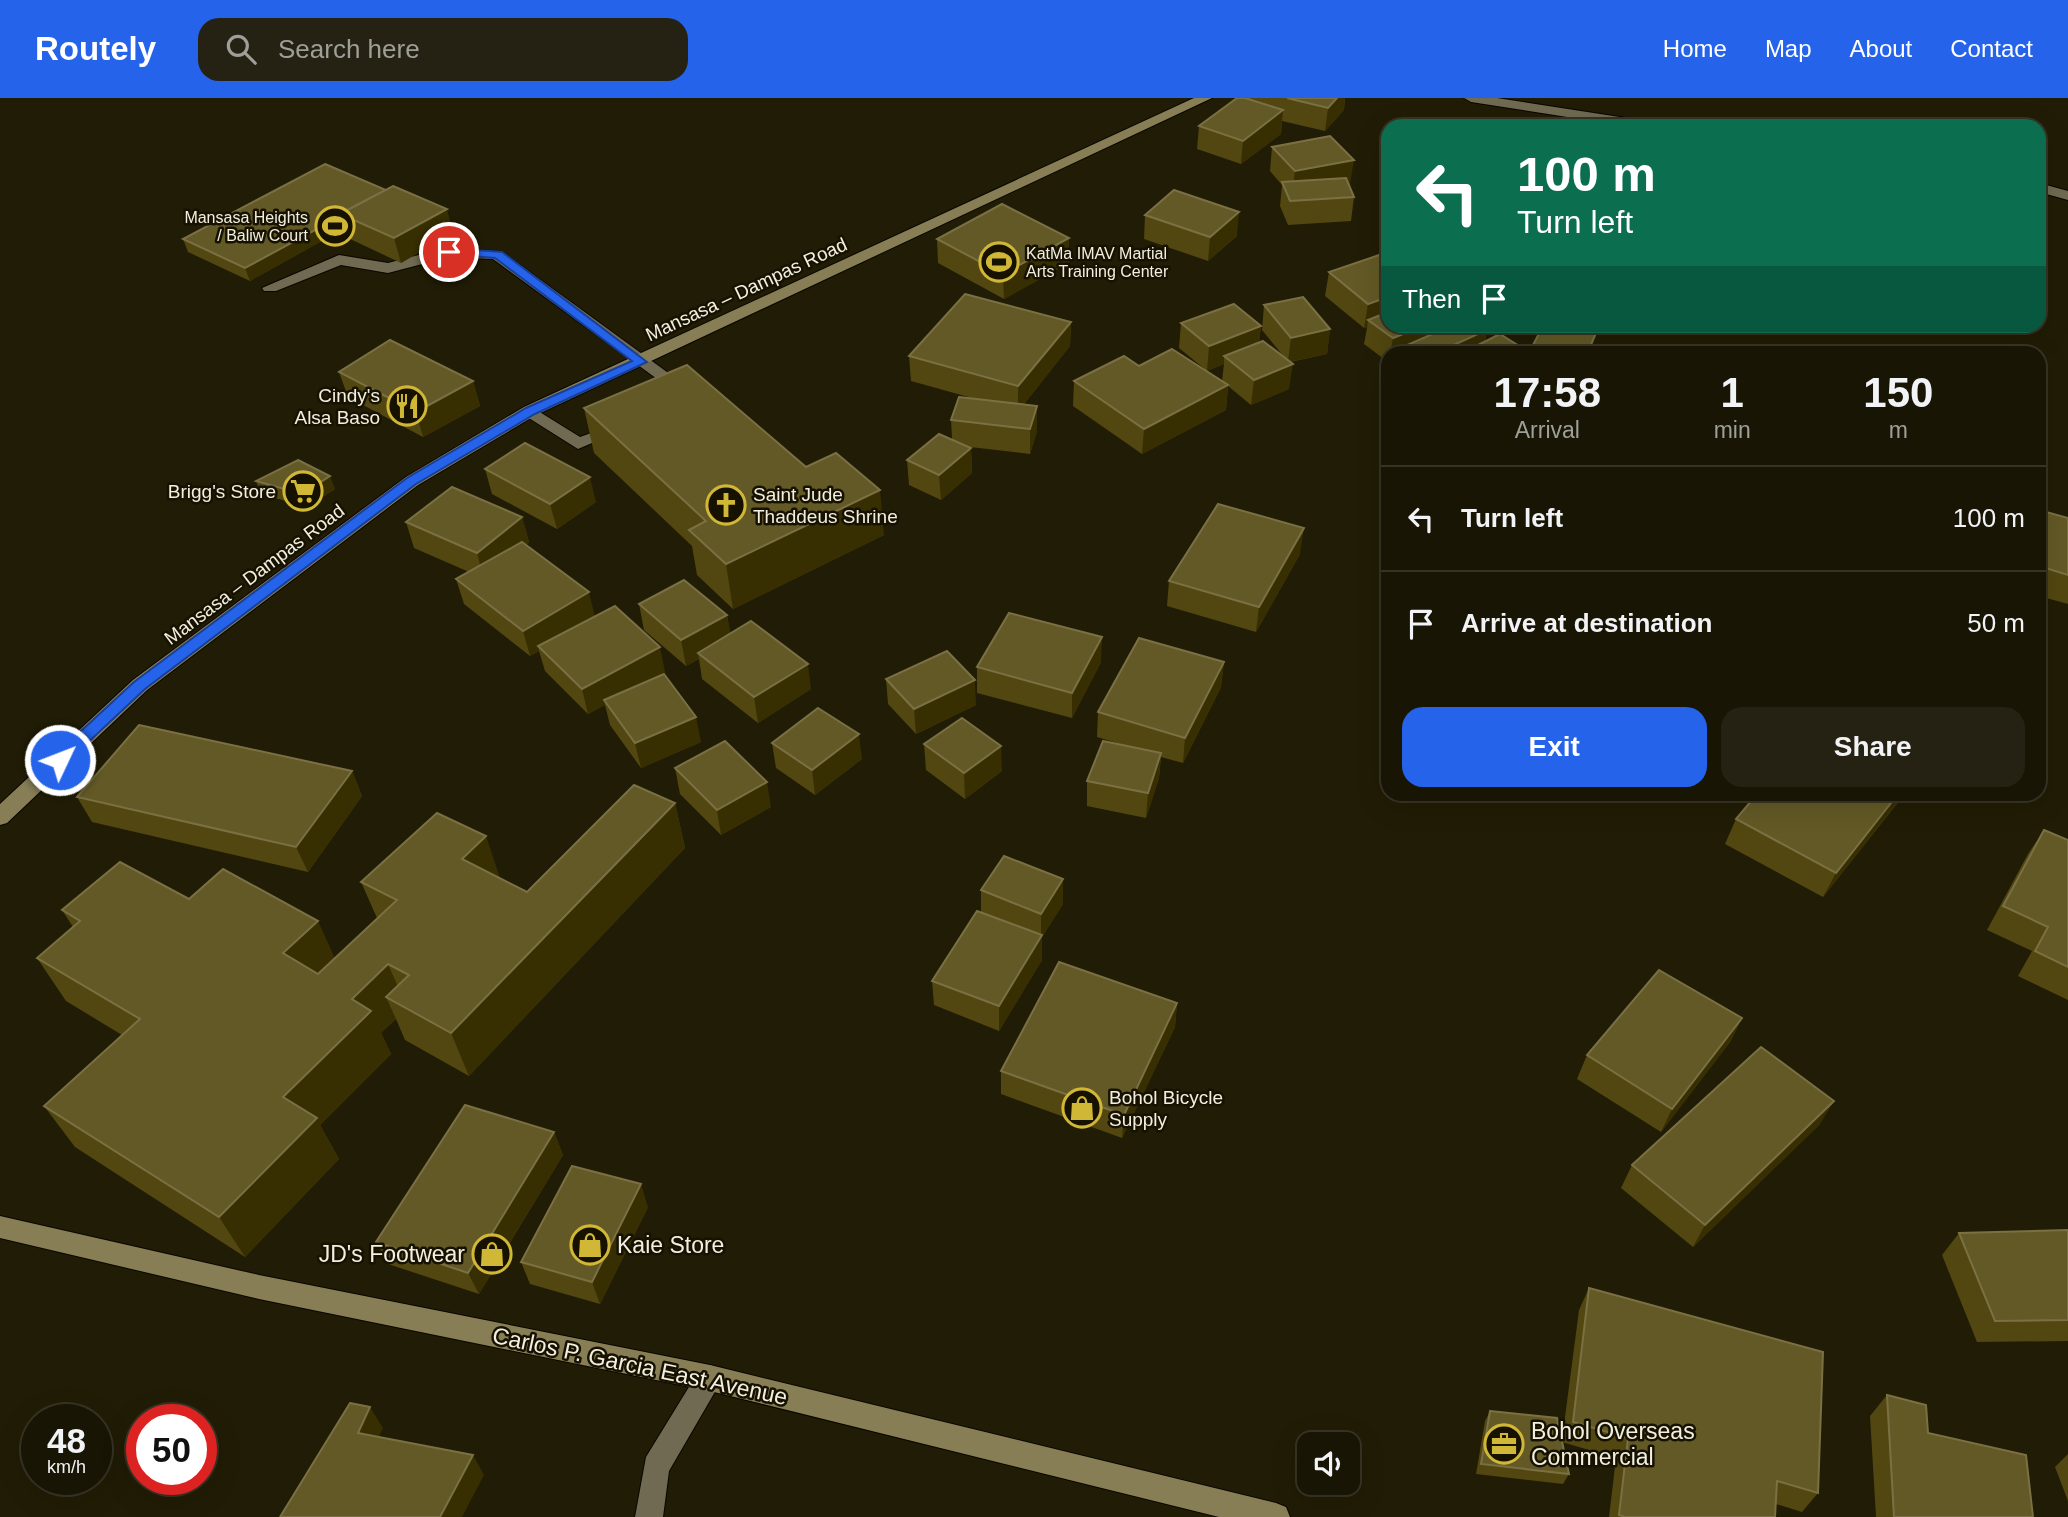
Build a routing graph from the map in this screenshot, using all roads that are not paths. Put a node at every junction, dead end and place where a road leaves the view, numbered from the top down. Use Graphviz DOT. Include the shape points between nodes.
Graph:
graph roads {
  1 [pos="1205,98"];
  2 [pos="1471,98"];
  3 [pos="1607,119"];
  4 [pos="2046,189"];
  5 [pos="2068,196"];
  6 [pos="271,288"];
  7 [pos="640,362"];
  8 [pos="669,408"];
  9 [pos="530,411"];
  10 [pos="630,423"];
  11 [pos="0,817"];
  12 [pos="0,1227"];
  13 [pos="710,1378"];
  14 [pos="649,1517"];
  15 [pos="1276,1517"];
  1 -- 7 [label="main road, Mansasa – Dampas Road"];
  2 -- 3 [label="street"];
  4 -- 5 [label="street"];
  6 -- 7 [label="street" via="339,260 388,268 449,252 498,255"];
  7 -- 8 [label="street" via="694,397"];
  7 -- 9 [label="main road, Mansasa – Dampas Road"];
  9 -- 10 [label="street" via="578,444"];
  9 -- 11 [label="main road, Mansasa – Dampas Road" via="412,481 140,685"];
  12 -- 13 [label="main road, Carlos P. Garcia East Avenue" via="260,1287"];
  13 -- 14 [label="street" via="656,1467"];
  13 -- 15 [label="main road, Carlos P. Garcia East Avenue"];
}
